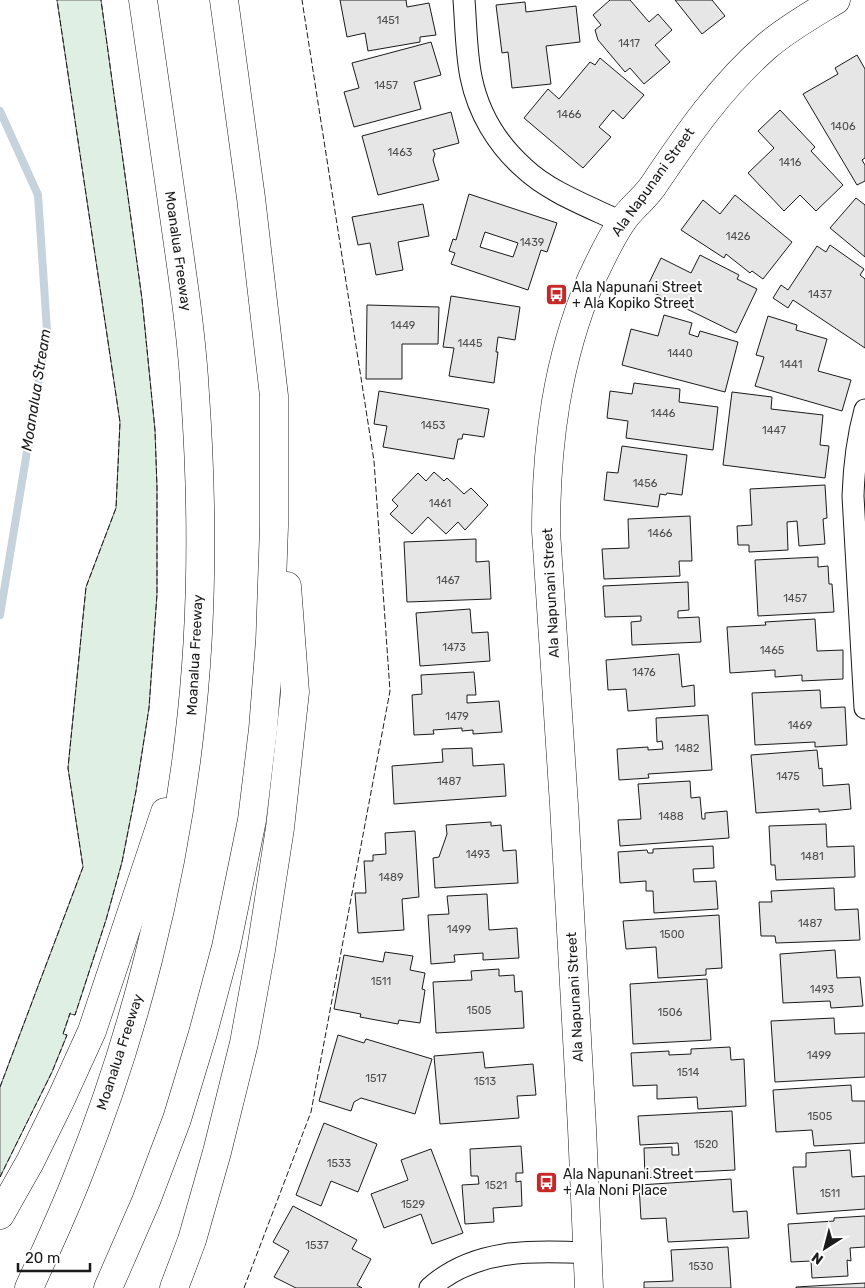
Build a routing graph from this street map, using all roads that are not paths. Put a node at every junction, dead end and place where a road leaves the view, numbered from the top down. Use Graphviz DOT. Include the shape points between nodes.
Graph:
graph roads {
  1 [pos="143,0"];
  2 [pos="224,0"];
  3 [pos="464,0"];
  4 [pos="836,0"];
  5 [pos="621,222"];
  6 [pos="274,396"];
  7 [pos="865,410"];
  8 [pos="865,708"];
  9 [pos="190,737"];
  10 [pos="0,1215"];
  11 [pos="586,1253"];
  12 [pos="28,1288"];
  13 [pos="108,1288"];
  14 [pos="174,1288"];
  15 [pos="430,1288"];
  16 [pos="589,1288"];
  1 -- 9 [label="main road, Moanalua Freeway" via="186,302 195,390 200,566"];
  2 -- 6 [label="main road" via="252,198"];
  3 -- 5 [label="street" via="471,77 492,132 524,169 554,189"];
  4 -- 5 [label="main road, Ala Napunani Street" via="768,46 735,77 703,114 653,188"];
  5 -- 11 [label="main road, Ala Napunani Street" via="587,290 562,365 546,489 582,1128"];
  6 -- 13 [label="main road" via="270,640 252,820 226,947 177,1119"];
  6 -- 14 [label="main road" via="295,692 281,818 244,1043 210,1178"];
  7 -- 8 [label="street" via="857,443 852,496"];
  9 -- 10 [label="main road" via="92,1031 62,1099"];
  9 -- 12 [label="main road, Moanalua Freeway" via="176,830 136,1004 80,1170"];
  11 -- 15 [label="street" via="544,1250 504,1254 460,1268"];
  11 -- 16 [label="main road, Ala Napunani Street"];
}
